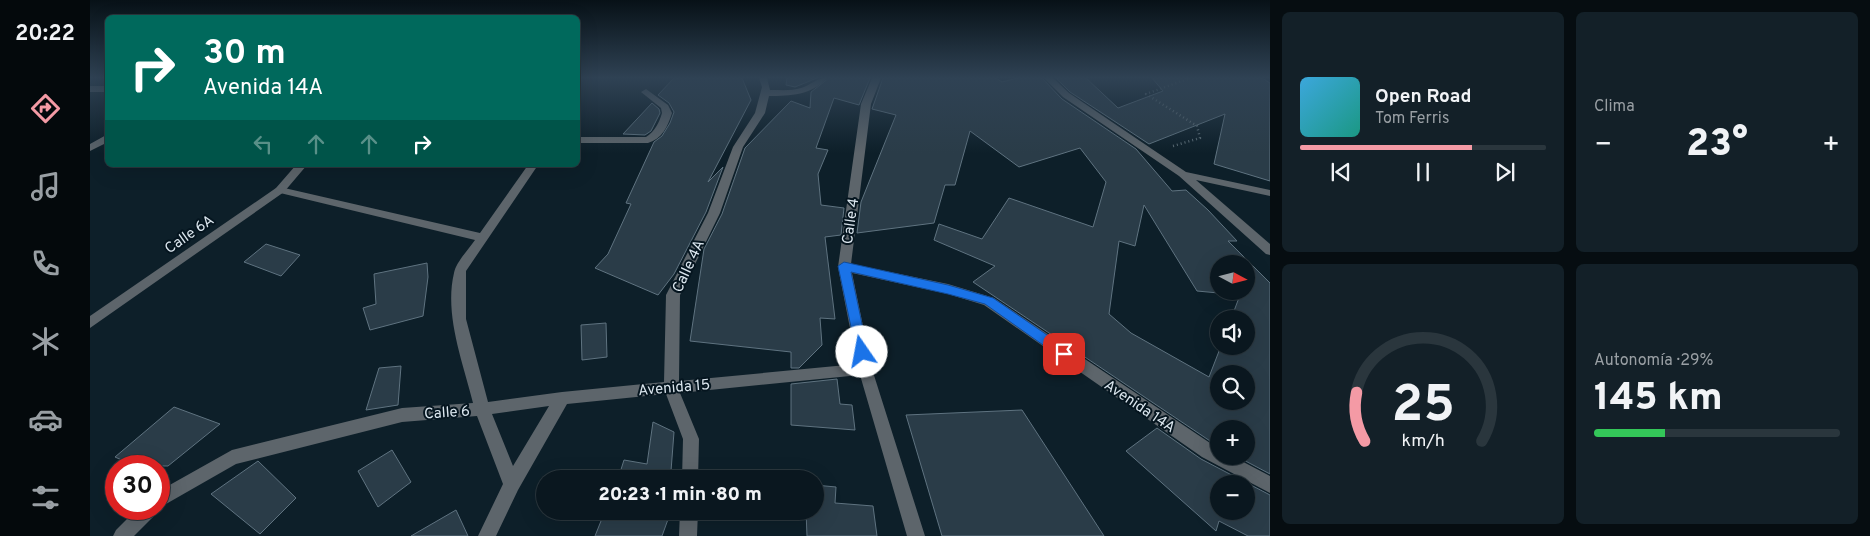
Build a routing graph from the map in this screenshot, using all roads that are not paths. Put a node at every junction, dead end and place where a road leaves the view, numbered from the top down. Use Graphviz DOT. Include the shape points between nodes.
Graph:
graph roads {
  1 [pos="660,103"];
  2 [pos="762,103"];
  3 [pos="866,103"];
  4 [pos="1078,103"];
  5 [pos="105,139"];
  6 [pos="580,140"];
  7 [pos="90,148"];
  8 [pos="300,167"];
  9 [pos="532,167"];
  10 [pos="1183,174"];
  11 [pos="280,190"];
  12 [pos="1270,193"];
  13 [pos="483,238"];
  14 [pos="1265,240"];
  15 [pos="1270,251"];
  16 [pos="844,266"];
  17 [pos="90,323"];
  18 [pos="865,369"];
  19 [pos="672,388"];
  20 [pos="562,398"];
  21 [pos="482,409"];
  22 [pos="690,470"];
  23 [pos="512,484"];
  24 [pos="1270,485"];
  25 [pos="170,494"];
  26 [pos="138,520"];
  27 [pos="689,520"];
  28 [pos="122,536"];
  29 [pos="487,536"];
  30 [pos="688,536"];
  31 [pos="916,536"];
  1 -- 6 [label="street" via="667,113 660,131 648,140"];
  2 -- 19 [label="street, Calle 4A" via="760,113 738,147 714,213 673,295"];
  3 -- 16 [label="street, Calle 4"];
  4 -- 10 [label="street"];
  5 -- 7 [label="street"];
  8 -- 11 [label="street, Calle 6A"];
  9 -- 13 [label="street, Calle 6"];
  10 -- 12 [label="street"];
  10 -- 14 [label="street"];
  11 -- 13 [label="street"];
  11 -- 17 [label="street, Calle 6A"];
  13 -- 21 [label="street, Calle 6" via="460,271 458,293 459,319"];
  14 -- 15 [label="street"];
  16 -- 18 [label="street, Calle 4"];
  16 -- 24 [label="street, Avenida 14A" via="989,301 1208,452"];
  18 -- 19 [label="street, Avenida 15"];
  18 -- 31 [label="street, Calle 4"];
  19 -- 20 [label="street, Avenida 15"];
  19 -- 22 [label="street, Calle 4A" via="691,439"];
  20 -- 21 [label="street, Avenida 15"];
  20 -- 23 [label="street"];
  21 -- 23 [label="street"];
  21 -- 25 [label="street, Calle 6" via="402,416 232,457"];
  23 -- 29 [label="street"];
  26 -- 28 [label="street"];
  27 -- 30 [label="street"];
}
